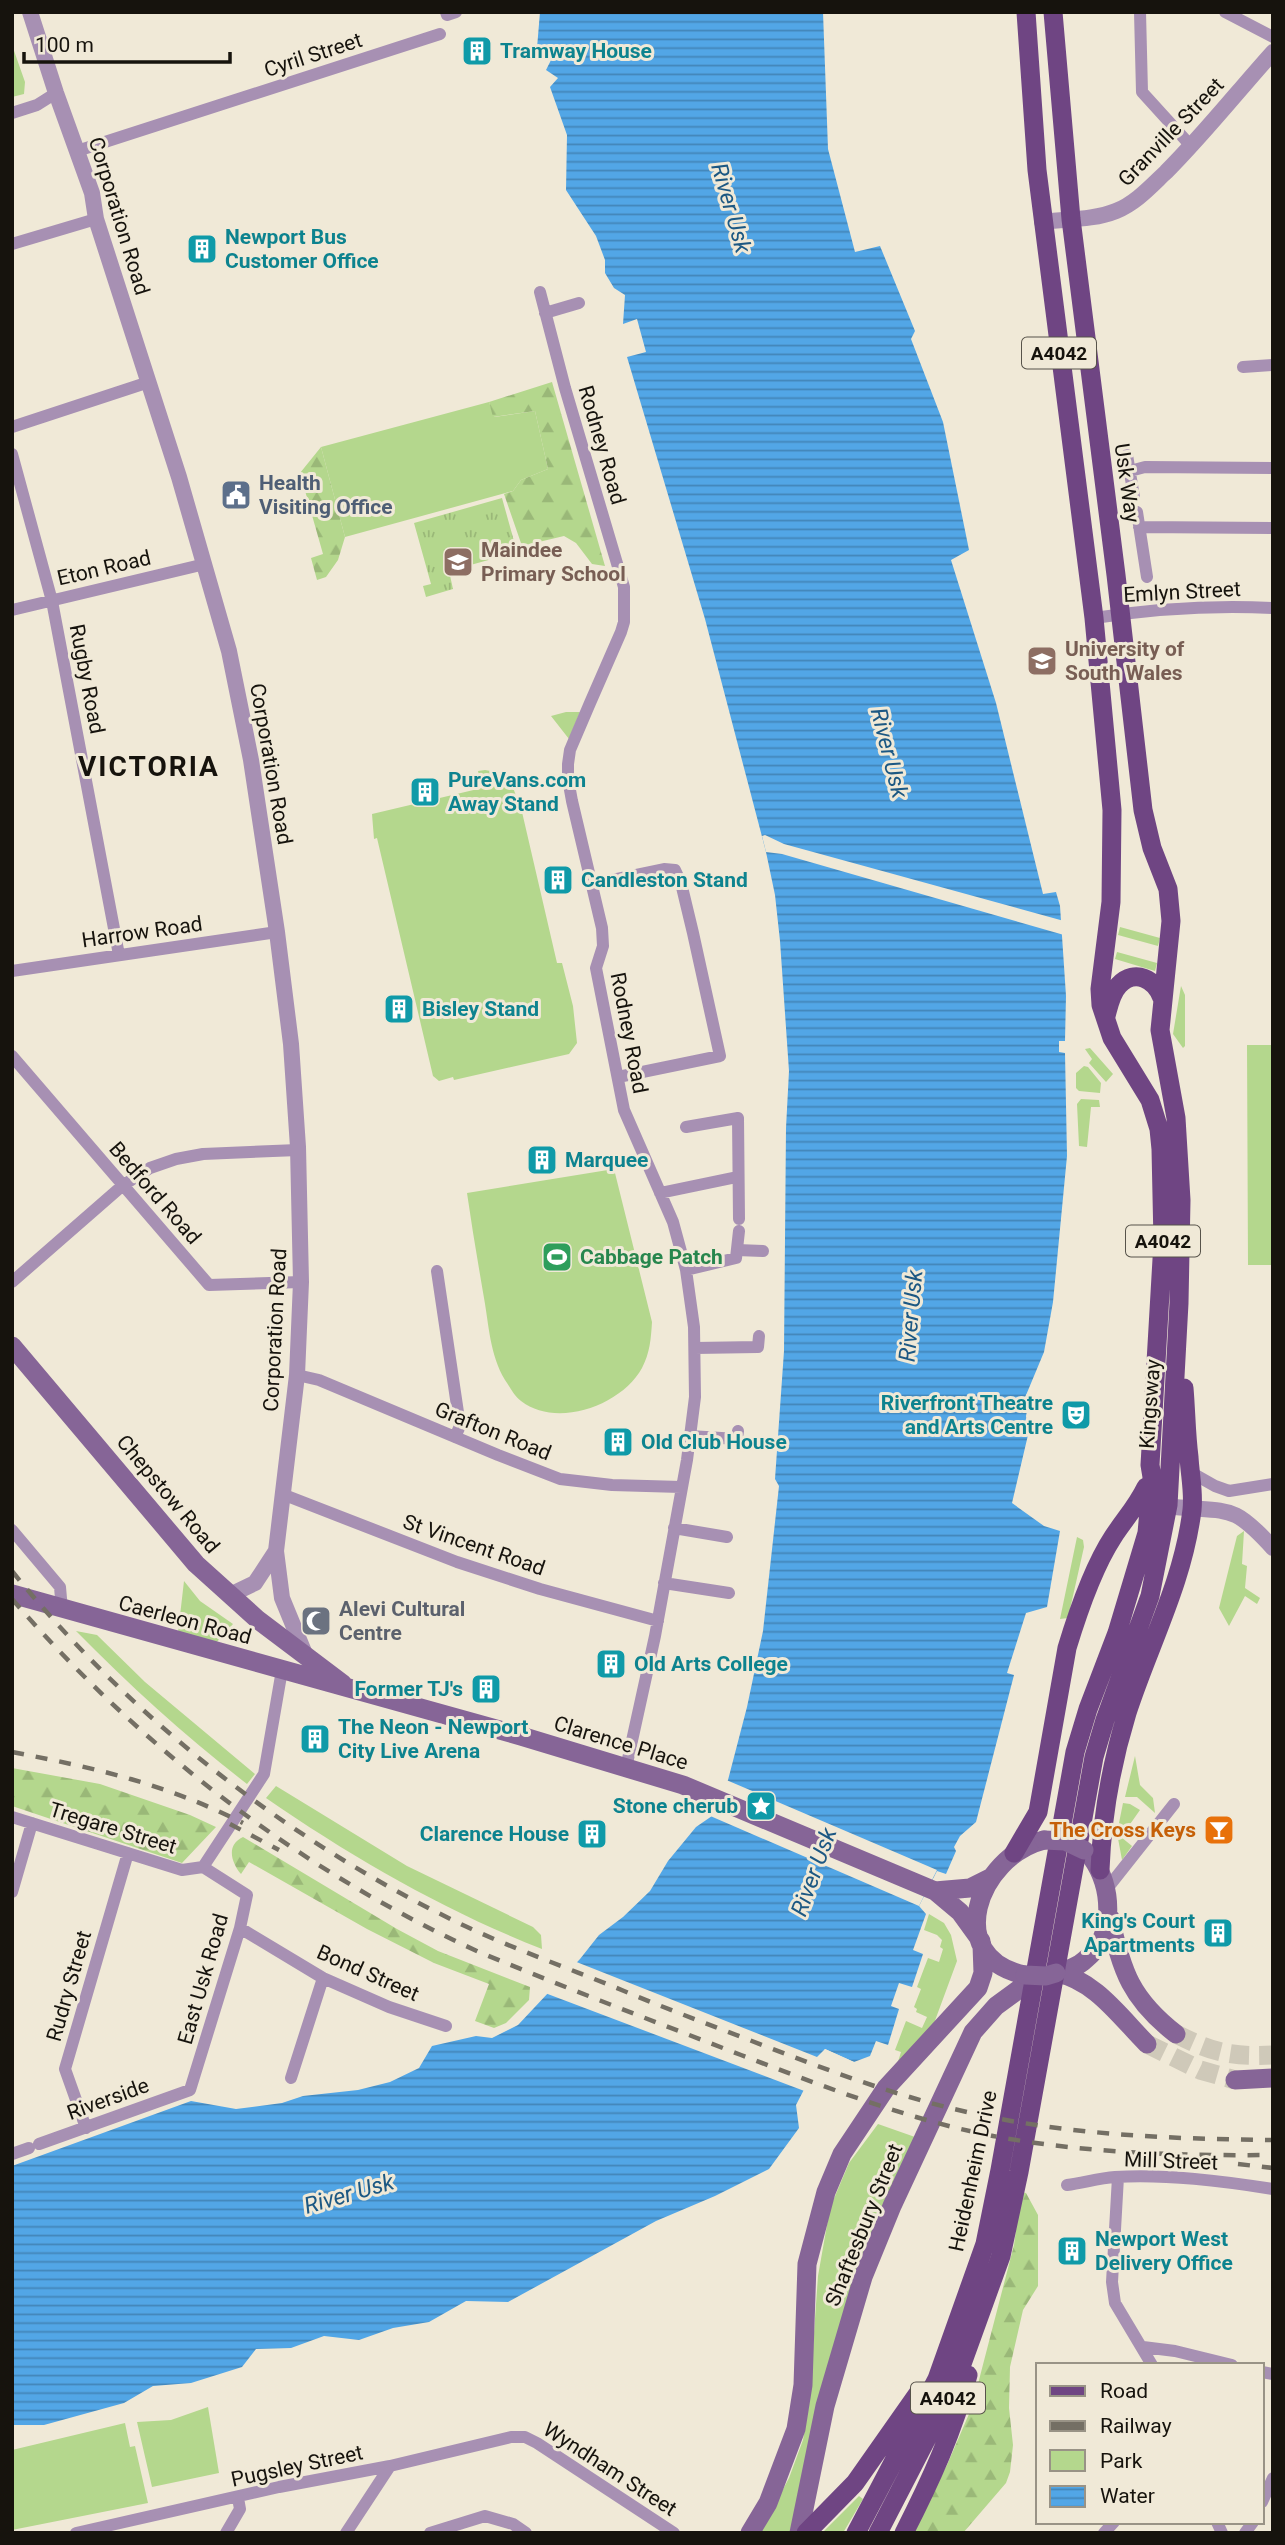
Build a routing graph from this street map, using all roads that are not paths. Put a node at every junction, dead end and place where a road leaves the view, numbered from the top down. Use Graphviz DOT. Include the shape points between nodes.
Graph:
graph roads {
  1 [pos="30,12"];
  2 [pos="446,12"];
  3 [pos="456,12"];
  4 [pos="1027,12"];
  5 [pos="1053,12"];
  6 [pos="1140,12"];
  7 [pos="1225,12"];
  8 [pos="440,34"];
  9 [pos="1273,37"];
  10 [pos="1273,52"];
  11 [pos="56,93"];
  12 [pos="12,113"];
  13 [pos="1191,146"];
  14 [pos="78,151"];
  15 [pos="96,219"];
  16 [pos="1071,219"];
  17 [pos="1042,222"];
  18 [pos="12,244"];
  19 [pos="540,292"];
  20 [pos="579,303"];
  21 [pos="545,313"];
  22 [pos="1273,365"];
  23 [pos="1243,367"];
  24 [pos="149,382"];
  25 [pos="12,427"];
  26 [pos="12,454"];
  27 [pos="1127,455"];
  28 [pos="1273,468"];
  29 [pos="15,470"];
  30 [pos="1130,471"];
  31 [pos="1134,497"];
  32 [pos="1137,512"];
  33 [pos="1139,527"];
  34 [pos="1273,528"];
  35 [pos="205,564"];
  36 [pos="1147,577"];
  37 [pos="52,601"];
  38 [pos="1273,608"];
  39 [pos="12,610"];
  40 [pos="1121,614"];
  41 [pos="1094,618"];
  42 [pos="592,884"];
  43 [pos="277,932"];
  44 [pos="119,956"];
  45 [pos="1167,956"];
  46 [pos="12,971"];
  47 [pos="1162,998"];
  48 [pos="1105,1018"];
  49 [pos="12,1056"];
  50 [pos="618,1077"];
  51 [pos="686,1127"];
  52 [pos="298,1150"];
  53 [pos="737,1177"];
  54 [pos="122,1186"];
  55 [pos="660,1194"];
  56 [pos="737,1250"];
  57 [pos="763,1251"];
  58 [pos="437,1270"];
  59 [pos="686,1270"];
  60 [pos="12,1282"];
  61 [pos="301,1282"];
  62 [pos="1179,1303"];
  63 [pos="759,1336"];
  64 [pos="12,1346"];
  65 [pos="695,1348"];
  66 [pos="297,1375"];
  67 [pos="737,1431"];
  68 [pos="690,1436"];
  69 [pos="455,1437"];
  70 [pos="1192,1474"];
  71 [pos="1152,1477"];
  72 [pos="1273,1485"];
  73 [pos="681,1487"];
  74 [pos="1228,1491"];
  75 [pos="282,1494"];
  76 [pos="1168,1505"];
  77 [pos="1192,1508"];
  78 [pos="1218,1509"];
  79 [pos="674,1528"];
  80 [pos="12,1530"];
  81 [pos="1188,1533"];
  82 [pos="727,1537"];
  83 [pos="1273,1548"];
  84 [pos="276,1551"];
  85 [pos="664,1583"];
  86 [pos="729,1592"];
  87 [pos="12,1594"];
  88 [pos="230,1595"];
  89 [pos="62,1610"];
  90 [pos="658,1620"];
  91 [pos="305,1654"];
  92 [pos="282,1670"];
  93 [pos="347,1687"];
  94 [pos="626,1768"];
  95 [pos="1066,1797"];
  96 [pos="1087,1802"];
  97 [pos="1174,1804"];
  98 [pos="12,1817"];
  99 [pos="32,1823"];
  100 [pos="128,1853"];
  101 [pos="1014,1853"];
  102 [pos="203,1867"];
  103 [pos="1100,1870"];
  104 [pos="991,1877"];
  105 [pos="931,1890"];
  106 [pos="1105,1890"];
  107 [pos="12,1892"];
  108 [pos="1108,1910"];
  109 [pos="240,1928"];
  110 [pos="982,1943"];
  111 [pos="1057,1974"];
  112 [pos="323,1978"];
  113 [pos="1024,1981"];
  114 [pos="446,2026"];
  115 [pos="1176,2034"];
  116 [pos="1147,2044"];
  117 [pos="291,2078"];
  118 [pos="1273,2078"];
  119 [pos="1236,2080"];
  120 [pos="190,2090"];
  121 [pos="86,2129"];
  122 [pos="12,2154"];
  123 [pos="1118,2177"];
  124 [pos="1067,2185"];
  125 [pos="1273,2189"];
  126 [pos="992,2286"];
  127 [pos="958,2320"];
  128 [pos="1143,2347"];
  129 [pos="1151,2363"];
  130 [pos="1224,2363"];
  131 [pos="525,2437"];
  132 [pos="390,2466"];
  133 [pos="1273,2478"];
  134 [pos="238,2498"];
  135 [pos="1264,2498"];
  136 [pos="76,2533"];
  137 [pos="226,2533"];
  138 [pos="346,2533"];
  139 [pos="430,2533"];
  140 [pos="526,2533"];
  141 [pos="674,2533"];
  142 [pos="750,2533"];
  143 [pos="799,2533"];
  144 [pos="806,2533"];
  145 [pos="856,2533"];
  146 [pos="878,2533"];
  147 [pos="904,2533"];
  1 -- 11 [label="street, Corporation Road"];
  2 -- 3 [label="street"];
  4 -- 17 [label="main road, A4042"];
  5 -- 16 [label="main road, Usk Way / A4042"];
  6 -- 13 [label="street" via="1142,92"];
  7 -- 9 [label="street"];
  8 -- 14 [label="street, Cyril Street"];
  10 -- 13 [label="street, Granville Street"];
  11 -- 12 [label="street"];
  11 -- 14 [label="street, Corporation Road"];
  13 -- 16 [label="street, Granville Street" via="1129,205 1109,214"];
  14 -- 15 [label="street, Corporation Road"];
  15 -- 18 [label="street"];
  15 -- 24 [label="street, Corporation Road"];
  16 -- 17 [label="street, Granville Street"];
  16 -- 40 [label="main road, Usk Way / A4042"];
  17 -- 41 [label="main road, A4042"];
  19 -- 21 [label="street, Rodney Road"];
  20 -- 21 [label="street"];
  21 -- 42 [label="street, Rodney Road" via="624,587 621,632 568,764"];
  22 -- 23 [label="street"];
  24 -- 25 [label="street"];
  24 -- 35 [label="street, Corporation Road"];
  26 -- 29 [label="street, Rugby Road"];
  27 -- 30 [label="street"];
  28 -- 30 [label="street" via="1145,467"];
  29 -- 37 [label="street, Rugby Road"];
  30 -- 31 [label="street"];
  32 -- 33 [label="street"];
  33 -- 34 [label="street"];
  33 -- 36 [label="street"];
  35 -- 37 [label="street, Eton Road"];
  35 -- 43 [label="street, Corporation Road" via="238,691"];
  37 -- 39 [label="street, Eton Road"];
  37 -- 44 [label="street, Rugby Road"];
  38 -- 40 [label="street, Emlyn Street"];
  40 -- 41 [label="street, Emlyn Street"];
  40 -- 45 [label="main road, Usk Way / A4042" via="1143,810 1171,903"];
  41 -- 48 [label="main road, Kingsway / A4042" via="1112,810 1111,902 1100,989"];
  42 -- 50 [label="street, Rodney Road" via="603,946 596,968"];
  42 -- 50 [label="street" via="675,870 720,1056"];
  43 -- 44 [label="street, Harrow Road"];
  43 -- 52 [label="street, Corporation Road"];
  44 -- 46 [label="street, Harrow Road"];
  45 -- 47 [label="main road, Kingsway / A4042"];
  47 -- 48 [label="main road" via="1148,979 1126,979 1114,991"];
  47 -- 62 [label="main road, Kingsway / A4042" via="1160,1040 1179,1142"];
  48 -- 71 [label="main road, Kingsway / A4042" via="1117,1048 1150,1100 1161,1149 1163,1242"];
  49 -- 54 [label="street, Bedford Road"];
  50 -- 55 [label="street, Rodney Road" via="628,1122"];
  51 -- 53 [label="street" via="738,1118"];
  52 -- 54 [label="street" via="176,1158"];
  52 -- 61 [label="street, Corporation Road"];
  53 -- 55 [label="street"];
  53 -- 56 [label="street"];
  54 -- 60 [label="street"];
  54 -- 61 [label="street, Bedford Road" via="209,1285"];
  55 -- 59 [label="street, Rodney Road"];
  56 -- 57 [label="street"];
  56 -- 59 [label="street" via="736,1258"];
  58 -- 69 [label="street" via="460,1426"];
  59 -- 65 [label="street, Rodney Road"];
  61 -- 66 [label="street, Corporation Road"];
  62 -- 70 [label="main road, A4042"];
  62 -- 76 [label="main road, Kingsway / A4042"];
  63 -- 65 [label="street" via="758,1348"];
  64 -- 88 [label="main road, Chepstow Road" via="181,1548"];
  65 -- 68 [label="street, Rodney Road"];
  66 -- 69 [label="street, Grafton Road"];
  66 -- 75 [label="street, Corporation Road"];
  67 -- 68 [label="street" via="737,1439"];
  68 -- 73 [label="street, Rodney Road"];
  69 -- 73 [label="street, Grafton Road" via="560,1479"];
  70 -- 74 [label="street"];
  70 -- 77 [label="main road, A4042"];
  71 -- 76 [label="street" via="1156,1494"];
  71 -- 95 [label="main road, Kingsway / A4042" via="1147,1533 1081,1730"];
  71 -- 101 [label="main road, A4042" via="1102,1557 1074,1626 1038,1812"];
  72 -- 74 [label="street"];
  73 -- 79 [label="street, Rodney Road"];
  74 -- 78 [label="street"];
  75 -- 84 [label="street, Corporation Road"];
  75 -- 90 [label="street, St Vincent Road" via="457,1562"];
  76 -- 77 [label="street"];
  76 -- 96 [label="main road, Kingsway / A4042" via="1150,1596 1105,1720"];
  77 -- 78 [label="street"];
  77 -- 81 [label="main road, A4042"];
  78 -- 81 [label="street" via="1203,1515"];
  78 -- 83 [label="street" via="1239,1515"];
  79 -- 82 [label="street"];
  79 -- 85 [label="street, Rodney Road"];
  80 -- 89 [label="street" via="60,1587"];
  81 -- 103 [label="main road, A4042" via="1170,1602 1112,1764 1102,1818"];
  84 -- 88 [label="street" via="255,1583"];
  84 -- 91 [label="street, Clarence Place" via="282,1598"];
  85 -- 86 [label="street"];
  85 -- 90 [label="street, Rodney Road"];
  87 -- 89 [label="main road, Caerleon Road"];
  88 -- 91 [label="main road, Chepstow Road"];
  89 -- 92 [label="main road, Caerleon Road"];
  90 -- 94 [label="street, Rodney Road"];
  91 -- 92 [label="main road"];
  91 -- 93 [label="main road, Clarence Place"];
  92 -- 93 [label="main road, Caerleon Road"];
  92 -- 102 [label="street" via="264,1774"];
  93 -- 94 [label="main road, Clarence Place"];
  94 -- 105 [label="main road, Clarence Place" via="696,1790"];
  95 -- 127 [label="main road, Heidenheim Drive / A4042" via="985,2244"];
  96 -- 126 [label="main road, Heidenheim Drive / A4042" via="1019,2172"];
  97 -- 106 [label="street"];
  98 -- 99 [label="street, Tregare Street"];
  99 -- 100 [label="street, Tregare Street"];
  99 -- 107 [label="street"];
  100 -- 102 [label="street, Tregare Street" via="182,1870"];
  100 -- 121 [label="street, Rudry Street" via="65,2069"];
  101 -- 103 [label="main road, bridge" via="1044,1840 1065,1841 1084,1850"];
  101 -- 104 [label="main road"];
  102 -- 109 [label="street, East Usk Road" via="247,1895"];
  103 -- 106 [label="main road"];
  104 -- 105 [label="main road" via="970,1888"];
  104 -- 110 [label="main road" via="977,1907"];
  105 -- 110 [label="main road" via="960,1912"];
  106 -- 108 [label="main road"];
  108 -- 111 [label="main road" via="1099,1945 1086,1959"];
  108 -- 115 [label="main road" via="1120,1960 1134,1992"];
  109 -- 112 [label="street, Bond Street"];
  109 -- 120 [label="street, East Usk Road"];
  110 -- 113 [label="main road" via="1003,1968"];
  110 -- 142 [label="main road, Shaftesbury Street" via="983,1973 978,1988 886,2088 842,2154 826,2192 807,2264 803,2385 796,2429 768,2503"];
  111 -- 113 [label="main road, Shaftesbury Street"];
  111 -- 116 [label="main road" via="1096,1993"];
  112 -- 114 [label="street, Bond Street"];
  112 -- 117 [label="street"];
  113 -- 143 [label="main road, Shaftesbury Street" via="973,2032 863,2277 825,2406"];
  118 -- 119 [label="main road"];
  120 -- 121 [label="street, Riverside"];
  121 -- 122 [label="street, Riverside"];
  123 -- 124 [label="street, Mill Street"];
  123 -- 125 [label="street, Mill Street"];
  123 -- 128 [label="street" via="1112,2282 1115,2302"];
  126 -- 146 [label="main road, Heidenheim Drive / A4042" via="954,2386"];
  126 -- 147 [label="main road, A4042" via="961,2404 931,2481"];
  127 -- 144 [label="main road, A4042" via="925,2383 844,2495"];
  127 -- 145 [label="main road, Heidenheim Drive / A4042" via="937,2379"];
  128 -- 129 [label="street"];
  128 -- 130 [label="street"];
  131 -- 132 [label="street, Pugsley Street"];
  131 -- 141 [label="street, Wyndham Street"];
  132 -- 134 [label="street, Pugsley Street"];
  132 -- 138 [label="street"];
  133 -- 135 [label="street"];
  134 -- 136 [label="street, Pugsley Street"];
  134 -- 137 [label="street" via="240,2510"];
  139 -- 140 [label="street" via="485,2516"];
}
